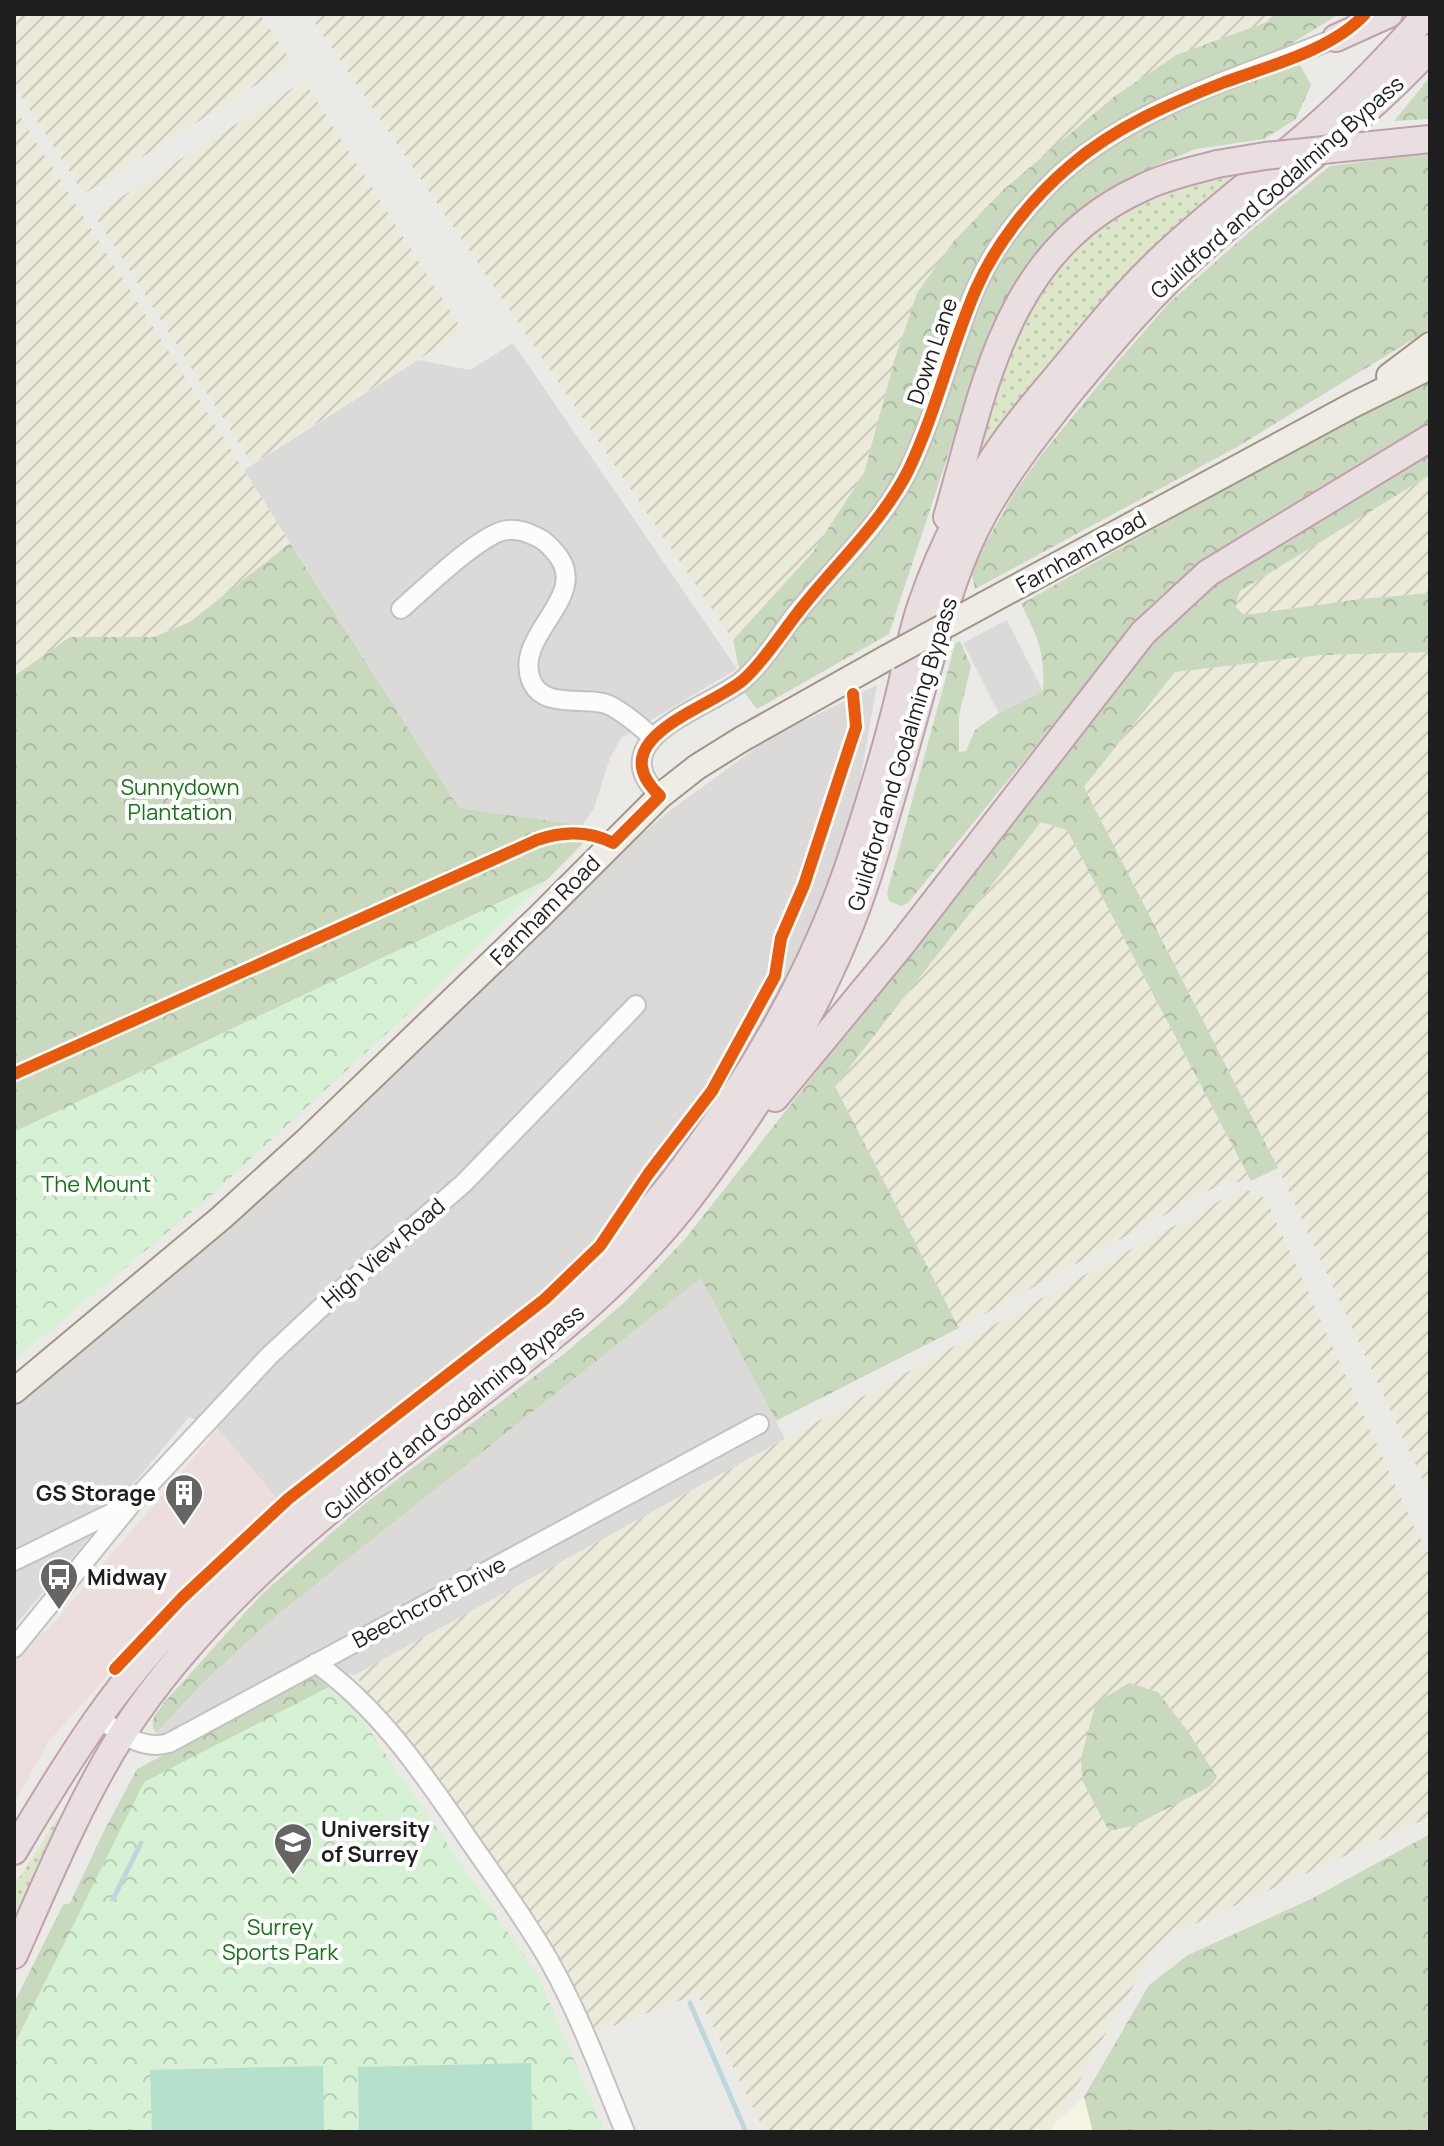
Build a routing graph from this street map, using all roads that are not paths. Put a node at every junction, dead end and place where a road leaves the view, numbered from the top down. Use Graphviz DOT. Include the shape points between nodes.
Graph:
graph roads {
  1 [pos="1365,14"];
  2 [pos="1389,14"];
  3 [pos="1427,14"];
  4 [pos="1336,38"];
  5 [pos="1430,48"];
  6 [pos="1430,139"];
  7 [pos="1430,345"];
  8 [pos="1430,367"];
  9 [pos="1353,405"];
  10 [pos="1430,438"];
  11 [pos="922,601"];
  12 [pos="401,609"];
  13 [pos="653,738"];
  14 [pos="660,796"];
  15 [pos="636,1005"];
  16 [pos="711,1169"];
  17 [pos="14,1391"];
  18 [pos="759,1424"];
  19 [pos="132,1503"];
  20 [pos="67,1535"];
  21 [pos="85,1560"];
  22 [pos="14,1561"];
  23 [pos="14,1648"];
  24 [pos="316,1663"];
  25 [pos="98,1718"];
  26 [pos="123,1734"];
  27 [pos="14,1851"];
  28 [pos="14,1955"];
  29 [pos="625,2132"];
  1 -- 4 [label="street, Down Lane"];
  2 -- 4 [label="highway"];
  3 -- 11 [label="highway, Guildford and Godalming Bypass" via="1316,128 1196,227 1132,289 995,454 964,507"];
  4 -- 13 [label="street, Down Lane" via="1155,112 1100,142 1051,184 1012,229 976,287 925,432 881,515 749,675"];
  5 -- 16 [label="highway, Guildford and Godalming Bypass" via="1355,122 1161,287 1010,470 980,521 946,604 877,847 846,935 776,1073"];
  6 -- 11 [label="highway, bridge" via="1217,164 1155,182 1111,205 1062,245 1017,303 998,344"];
  7 -- 9 [label="main road, Farnham Road"];
  8 -- 9 [label="main road, Farnham Road"];
  9 -- 14 [label="main road, Farnham Road, bridge" via="742,739"];
  10 -- 16 [label="highway" via="1208,573 1153,623 824,1041"];
  11 -- 25 [label="highway, Guildford and Godalming Bypass" via="883,753 835,902 775,1027 678,1175 609,1254 530,1326 259,1540 162,1638"];
  12 -- 13 [label="street" via="487,536 524,531 542,539 563,562 568,579 533,646 532,682 560,700 605,703"];
  13 -- 14 [label="street" via="644,751 642,769"];
  14 -- 17 [label="main road, Farnham Road" via="306,1141"];
  15 -- 19 [label="street, High View Road" via="464,1183 269,1356"];
  16 -- 26 [label="highway, Guildford and Godalming Bypass" via="659,1233 571,1322 353,1491 248,1584 157,1686"];
  18 -- 24 [label="street, Beechcroft Drive"];
  19 -- 20 [label="street, High View Road"];
  19 -- 21 [label="street, High View Road"];
  20 -- 21 [label="street"];
  20 -- 22 [label="street, High View Road"];
  21 -- 23 [label="street, High View Road"];
  24 -- 26 [label="street, Beechcroft Drive" via="169,1743 146,1745"];
  24 -- 29 [label="street" via="348,1686 408,1752 520,1916 576,2014"];
  25 -- 26 [label="street, Beechcroft Drive"];
  25 -- 27 [label="highway, Guildford and Godalming Bypass"];
  26 -- 28 [label="highway, Guildford and Godalming Bypass" via="68,1834"];
}
